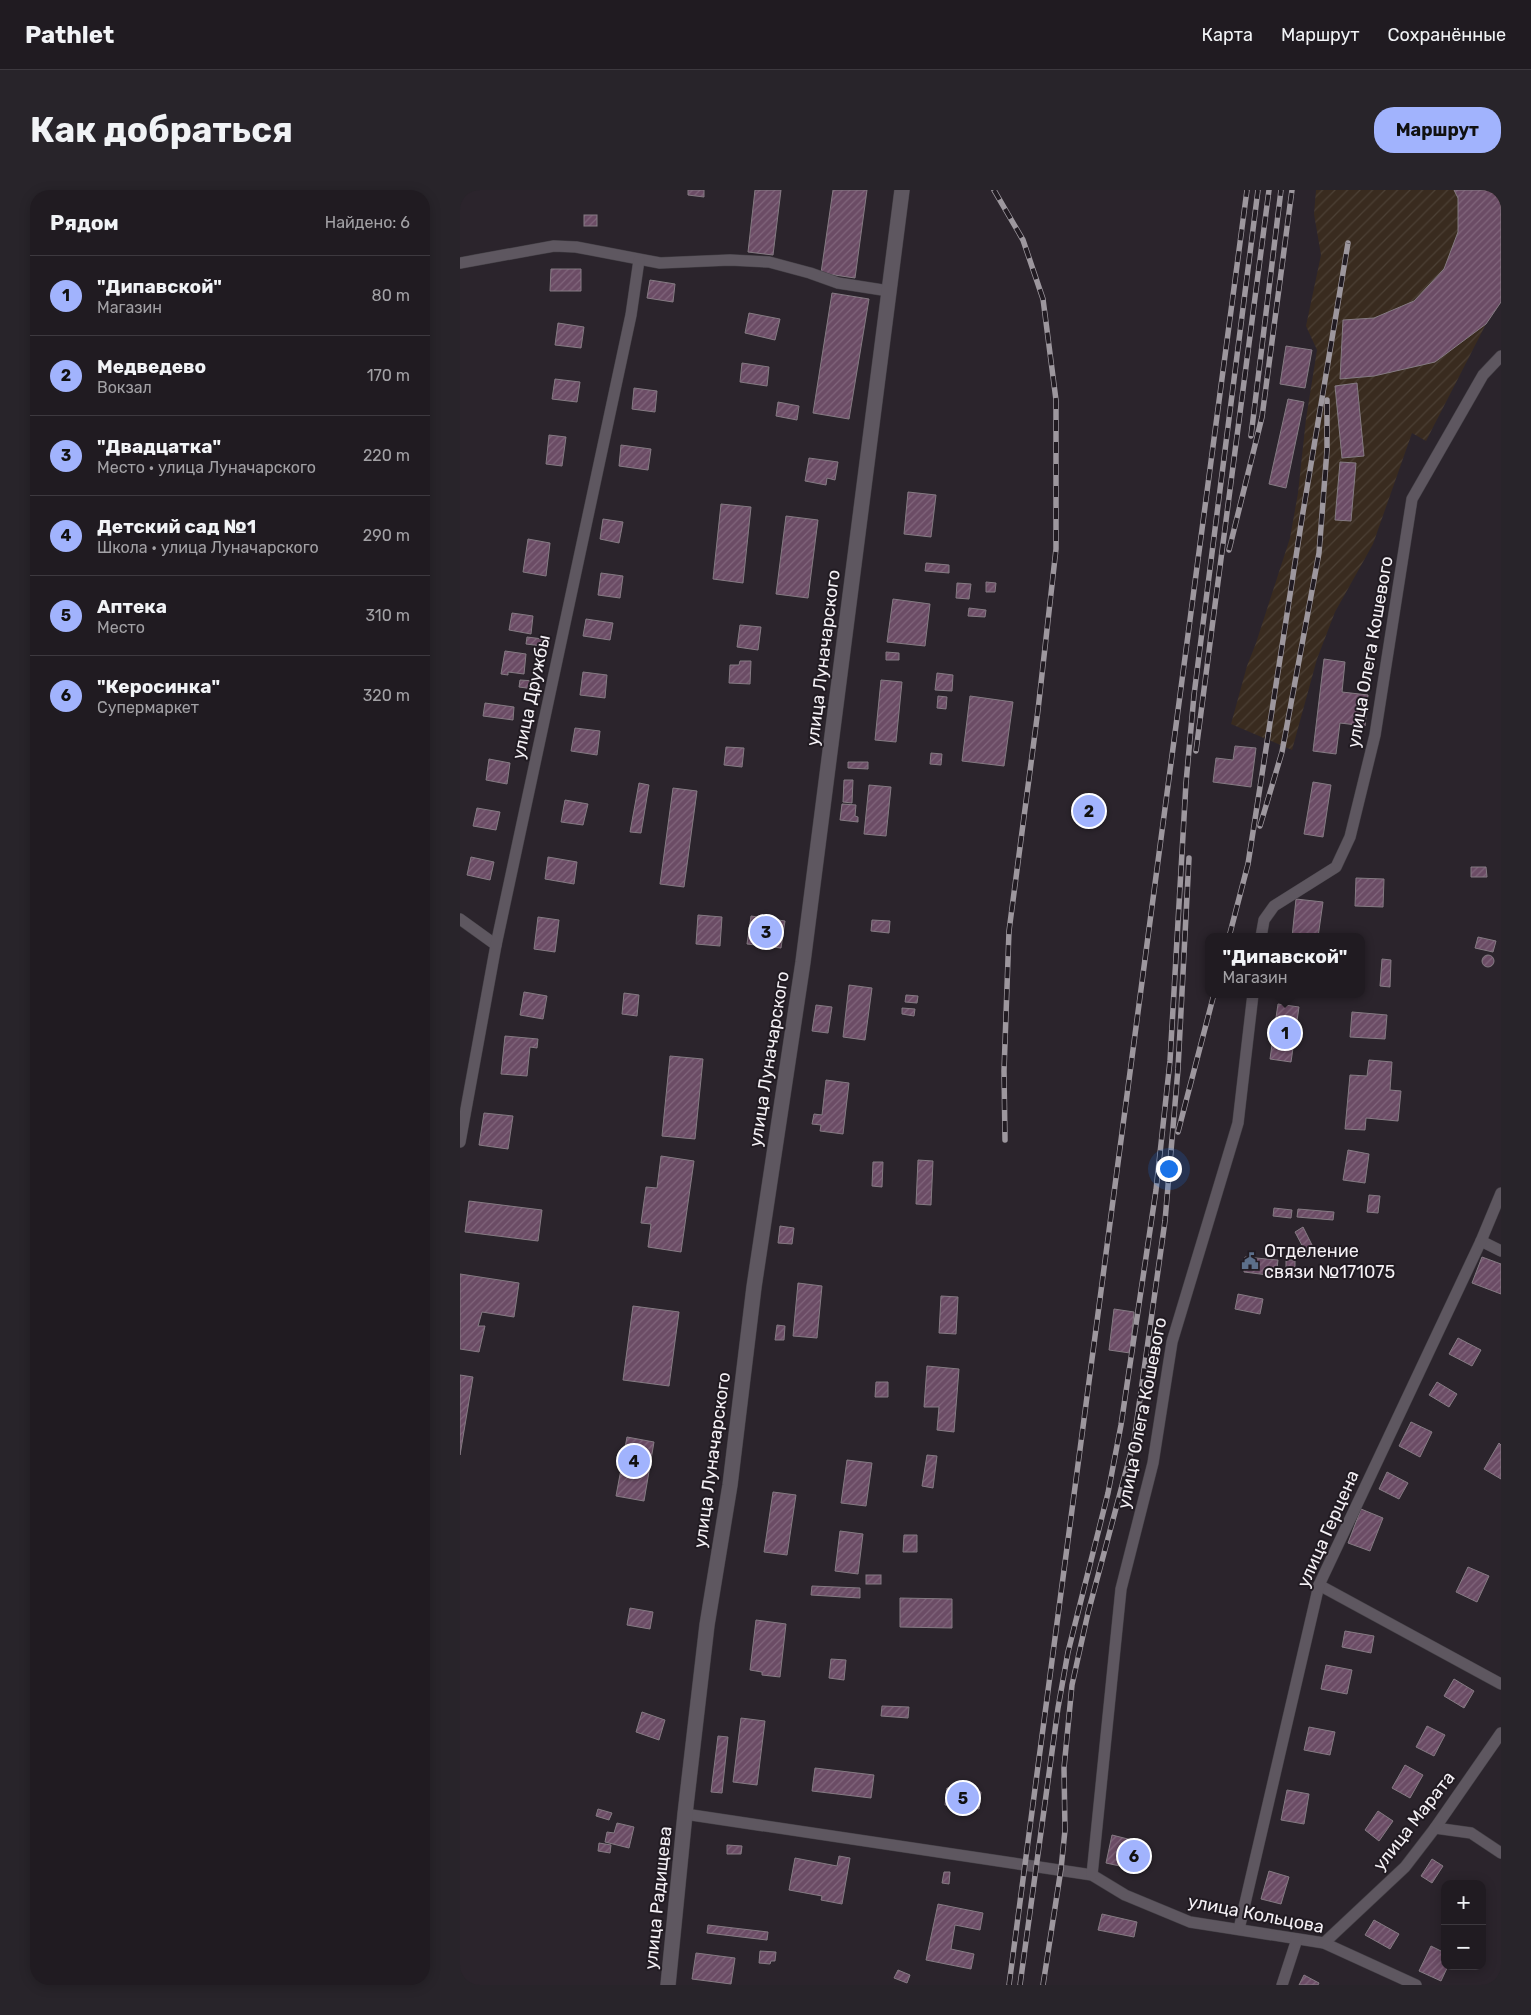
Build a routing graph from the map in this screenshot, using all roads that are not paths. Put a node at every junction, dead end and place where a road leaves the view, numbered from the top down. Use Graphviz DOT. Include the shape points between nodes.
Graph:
graph roads {
  1 [pos="902,190"];
  2 [pos="639,260"];
  3 [pos="460,263"];
  4 [pos="889,291"];
  5 [pos="1501,356"];
  6 [pos="460,919"];
  7 [pos="1262,933"];
  8 [pos="496,945"];
  9 [pos="1253,998"];
  10 [pos="460,1142"];
  11 [pos="1501,1193"];
  12 [pos="1481,1241"];
  13 [pos="1501,1251"];
  14 [pos="1318,1585"];
  15 [pos="1501,1684"];
  16 [pos="1501,1732"];
  17 [pos="685,1814"];
  18 [pos="1435,1828"];
  19 [pos="1501,1853"];
  20 [pos="1092,1875"];
  21 [pos="1239,1929"];
  22 [pos="1297,1939"];
  23 [pos="1324,1943"];
  24 [pos="668,1985"];
  25 [pos="1282,1985"];
  26 [pos="1416,1985"];
  1 -- 4 [label="street, улица Луначарского"];
  2 -- 3 [label="street" via="576,247 554,246"];
  2 -- 4 [label="street" via="660,263 769,262 838,283"];
  2 -- 8 [label="street, улица Дружбы" via="629,325"];
  4 -- 17 [label="street, улица Луначарского" via="803,962 754,1286 730,1485 707,1625"];
  5 -- 7 [label="street, улица Олега Кошевого" via="1483,375 1412,499 1375,735 1350,837 1336,867 1274,906 1264,920"];
  6 -- 8 [label="street"];
  8 -- 10 [label="street, улица Дружбы"];
  9 -- 20 [label="street, улица Олега Кошевого" via="1238,1123 1172,1342 1153,1463 1121,1589"];
  11 -- 12 [label="street, улица Герцена"];
  12 -- 13 [label="street"];
  12 -- 14 [label="street, улица Герцена"];
  14 -- 15 [label="street"];
  14 -- 21 [label="street, улица Герцена"];
  16 -- 18 [label="street, улица Марата"];
  17 -- 20 [label="street"];
  17 -- 24 [label="street, улица Радищева"];
  18 -- 19 [label="street" via="1471,1833"];
  18 -- 23 [label="street, улица Марата" via="1405,1867"];
  20 -- 21 [label="street, улица Кольцова" via="1125,1895 1190,1922"];
  21 -- 22 [label="street, улица Кольцова"];
  22 -- 23 [label="street, улица Кольцова"];
  22 -- 25 [label="street"];
  23 -- 26 [label="street, улица Кольцова"];
}
